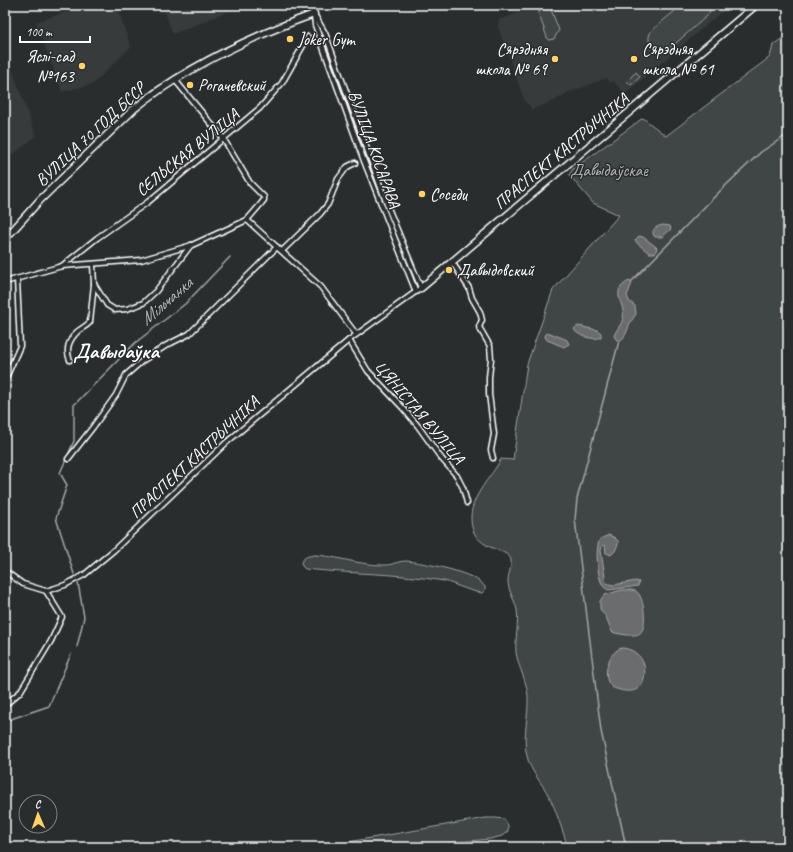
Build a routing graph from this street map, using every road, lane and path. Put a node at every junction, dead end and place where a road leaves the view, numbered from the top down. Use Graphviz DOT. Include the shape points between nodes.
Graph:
graph roads {
  1 [pos="311,5"];
  2 [pos="756,5"];
  3 [pos="314,14"];
  4 [pos="308,37"];
  5 [pos="175,80"];
  6 [pos="223,138"];
  7 [pos="355,163"];
  8 [pos="247,220"];
  9 [pos="5,239"];
  10 [pos="192,245"];
  11 [pos="277,247"];
  12 [pos="282,251"];
  13 [pos="452,262"];
  14 [pos="93,264"];
  15 [pos="62,266"];
  16 [pos="17,279"];
  17 [pos="5,282"];
  18 [pos="94,284"];
  19 [pos="418,290"];
  20 [pos="356,334"];
  21 [pos="349,340"];
  22 [pos="70,360"];
  23 [pos="5,380"];
  24 [pos="493,458"];
  25 [pos="68,459"];
  26 [pos="467,503"];
  27 [pos="5,571"];
  28 [pos="46,591"];
  29 [pos="5,705"];
  1 -- 3 [label="main road, ВУЛІЦА КОСАРАВА"];
  2 -- 13 [label="main road, ПРАСПЕКТ КАСТРЫЧНІКА"];
  3 -- 5 [label="main road, ВУЛІЦА 70 ГОД БССР" via="230,49"];
  3 -- 19 [label="street, ВУЛІЦА КОСАРАВА" via="325,33"];
  3 -- 19 [label="street, ВУЛІЦА КОСАРАВА" via="315,25 364,160"];
  4 -- 6 [label="street, СЕЛЬСКАЯ ВУЛІЦА" via="277,89 260,108"];
  5 -- 6 [label="street"];
  5 -- 9 [label="main road, ВУЛІЦА 70 ГОД БССР" via="134,109 40,200"];
  6 -- 8 [label="street" via="250,183 264,197"];
  6 -- 15 [label="street, СЕЛЬСКАЯ ВУЛІЦА" via="148,202"];
  7 -- 12 [label="street" via="347,167 338,178 328,204 320,214"];
  8 -- 10 [label="street"];
  8 -- 11 [label="street"];
  10 -- 14 [label="street" via="141,260"];
  10 -- 18 [label="street" via="156,292 143,303 115,310 107,305"];
  11 -- 12 [label="street"];
  11 -- 25 [label="street" via="189,334 142,361 126,375 112,401"];
  12 -- 20 [label="street" via="321,287"];
  13 -- 19 [label="main road, ПРАСПЕКТ КАСТРЫЧНІКА"];
  13 -- 24 [label="street, ЦЯНІСТАЯ ВУЛІЦА" via="469,288 480,312 482,320 479,327 490,346 489,394 494,434 491,450"];
  14 -- 15 [label="street"];
  14 -- 18 [label="street"];
  15 -- 16 [label="street"];
  16 -- 17 [label="street"];
  16 -- 23 [label="street" via="20,346"];
  18 -- 22 [label="street" via="90,322 70,341 67,353"];
  19 -- 20 [label="street, ПРАСПЕКТ КАСТРЫЧНІКА"];
  20 -- 21 [label="street, ПРАСПЕКТ КАСТРЫЧНІКА"];
  21 -- 26 [label="street, ЦЯНІСТАЯ ВУЛІЦА" via="368,371 403,408 457,476"];
  21 -- 28 [label="street, ПРАСПЕКТ КАСТРЫЧНІКА" via="227,442 114,550 84,575"];
  27 -- 28 [label="street" via="23,584"];
  28 -- 29 [label="street" via="62,618 52,641 20,692"];
}
